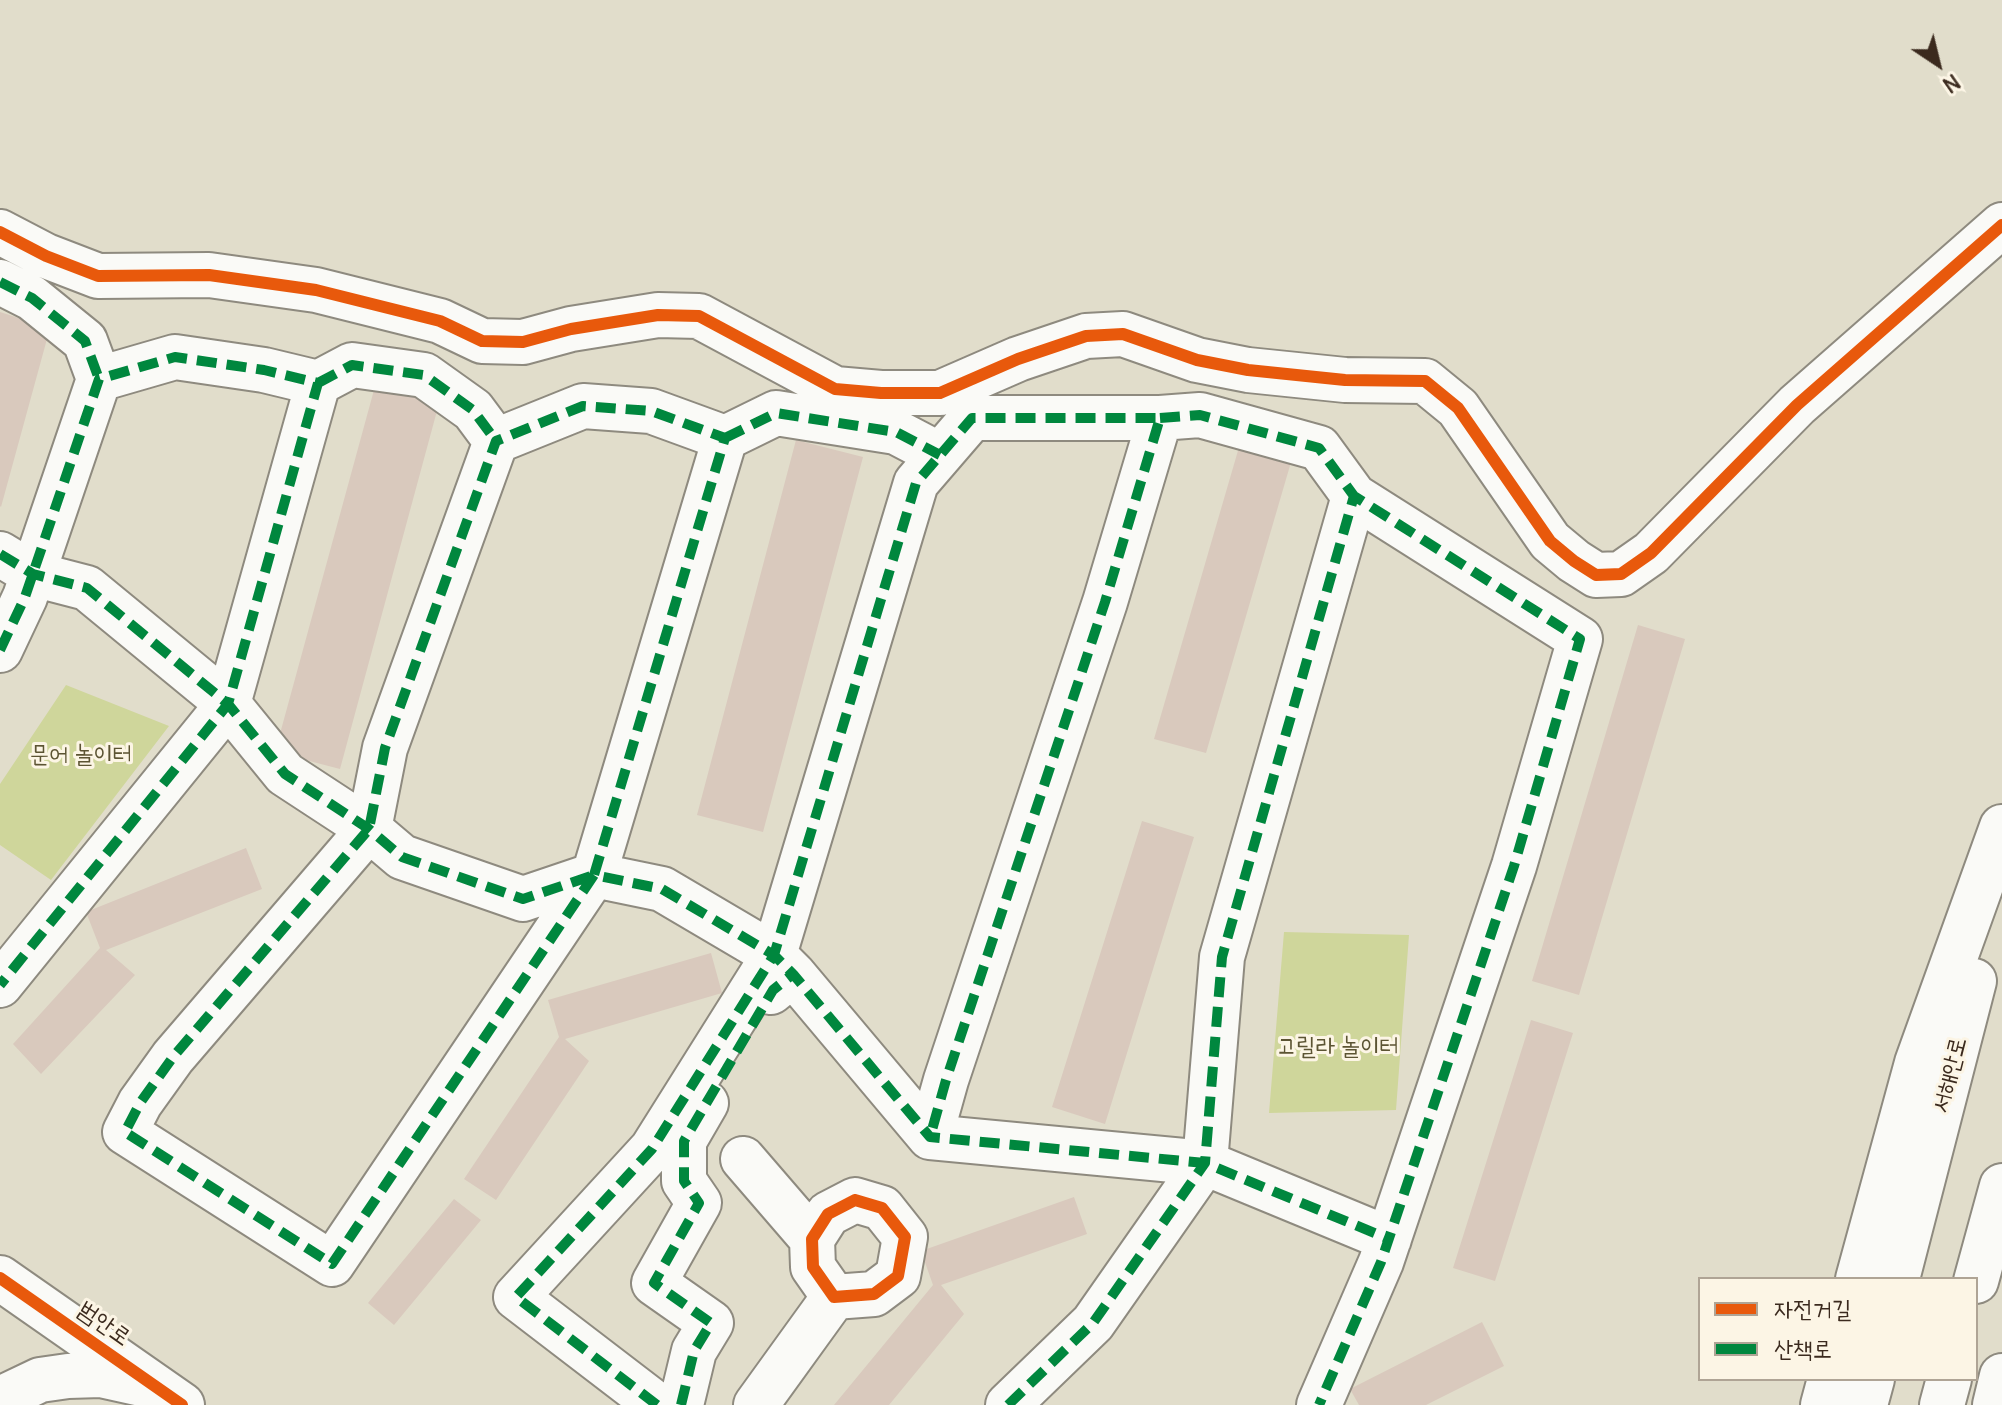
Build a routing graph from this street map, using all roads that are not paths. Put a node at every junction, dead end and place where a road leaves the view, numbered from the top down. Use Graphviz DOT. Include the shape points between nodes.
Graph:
graph roads {
  1 [pos="2002,225"];
  2 [pos="0,232"];
  3 [pos="0,282"];
  4 [pos="99,379"];
  5 [pos="318,383"];
  6 [pos="1160,418"];
  7 [pos="725,438"];
  8 [pos="496,441"];
  9 [pos="940,455"];
  10 [pos="1354,496"];
  11 [pos="16,564"];
  12 [pos="0,650"];
  13 [pos="228,704"];
  14 [pos="2002,827"];
  15 [pos="369,829"];
  16 [pos="2002,870"];
  17 [pos="594,875"];
  18 [pos="784,964"];
  19 [pos="0,985"];
  20 [pos="930,1137"];
  21 [pos="743,1159"];
  22 [pos="1205,1163"];
  23 [pos="2002,1186"];
  24 [pos="812,1239"];
  25 [pos="1389,1239"];
  26 [pos="1859,1277"];
  27 [pos="1898,1277"];
  28 [pos="1977,1277"];
  29 [pos="0,1278"];
  30 [pos="834,1297"];
  31 [pos="2002,1376"];
  32 [pos="1829,1381"];
  33 [pos="1871,1381"];
  34 [pos="1948,1381"];
  35 [pos="169,1396"];
  36 [pos="0,1399"];
  37 [pos="657,1405"];
  38 [pos="681,1405"];
  39 [pos="756,1405"];
  40 [pos="1008,1405"];
  41 [pos="1319,1405"];
  42 [pos="1823,1405"];
  43 [pos="1865,1405"];
  44 [pos="1942,1405"];
  45 [pos="1995,1405"];
  1 -- 2 [label="street" via="1797,405 1651,553 1621,574 1596,575 1550,541 1458,408 1425,381 1248,370 1197,360 1123,334 1086,336 940,393 835,389 699,316 658,315 523,342 482,341 440,321 316,290 209,275 98,276"];
  3 -- 4 [label="street" via="32,298 85,341"];
  4 -- 5 [label="street" via="175,357"];
  4 -- 11 [label="street"];
  5 -- 8 [label="street" via="352,365 424,375 473,410"];
  5 -- 13 [label="street"];
  6 -- 9 [label="street" via="972,418"];
  6 -- 10 [label="street" via="1200,415 1319,448"];
  6 -- 20 [label="street"];
  7 -- 8 [label="street" via="651,411 583,406"];
  7 -- 9 [label="street" via="776,413 896,432"];
  7 -- 17 [label="street"];
  8 -- 15 [label="street" via="385,748"];
  9 -- 18 [label="street" via="916,483"];
  10 -- 22 [label="street" via="1222,957"];
  10 -- 25 [label="street" via="1580,639 1514,866"];
  11 -- 12 [label="street" via="25,597"];
  11 -- 13 [label="street" via="87,588"];
  13 -- 15 [label="street" via="285,774"];
  13 -- 19 [label="street"];
  14 -- 26 [label="street" via="1917,1063"];
  15 -- 17 [label="street" via="402,857 523,899"];
  15 -- 17 [label="street" via="173,1057 125,1132 332,1264"];
  16 -- 27 [label="street, 서해안로"];
  17 -- 18 [label="street" via="662,889"];
  18 -- 20 [label="street"];
  18 -- 37 [label="street" via="652,1149 516,1297"];
  18 -- 38 [label="street" via="684,1141 684,1181 699,1203 654,1283 711,1323 694,1351"];
  20 -- 22 [label="street"];
  21 -- 24 [label="street"];
  22 -- 25 [label="street"];
  22 -- 40 [label="street" via="1093,1323"];
  23 -- 28 [label="street"];
  24 -- 30 [label="street" via="813,1267"];
  24 -- 30 [label="street" via="828,1214 855,1200 882,1208 905,1237 898,1276 874,1294"];
  25 -- 41 [label="street"];
  29 -- 35 [label="street, 범안로"];
  30 -- 39 [label="street"];
  31 -- 45 [label="street"];
  32 -- 42 [label="street"];
  33 -- 43 [label="street"];
  34 -- 44 [label="street"];
  35 -- 36 [label="street" via="101,1375 40,1380"];
}
